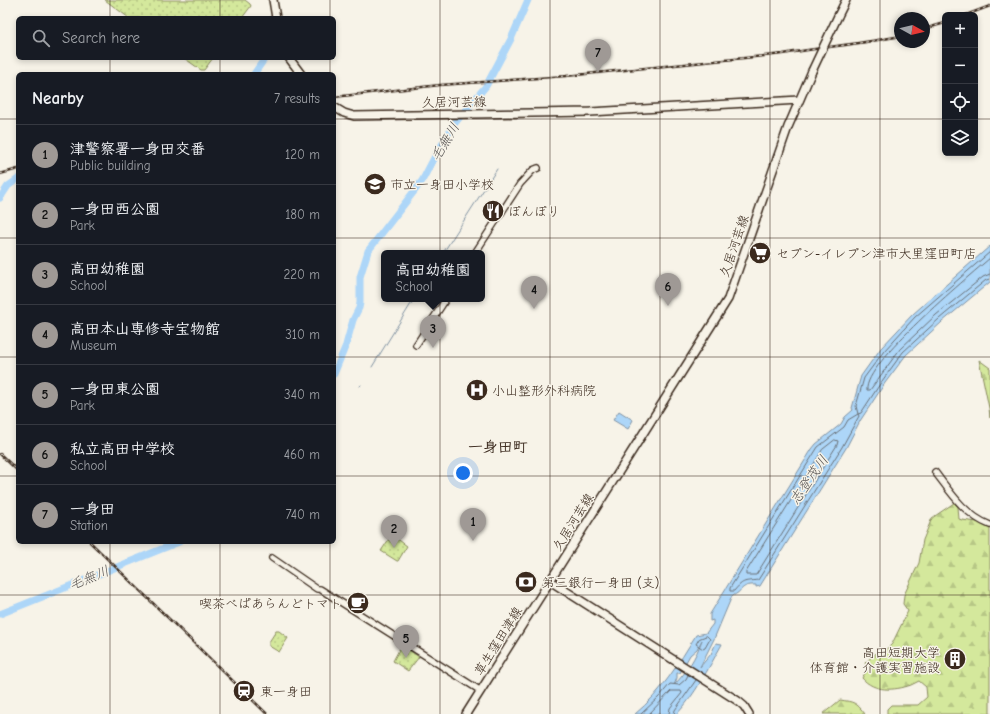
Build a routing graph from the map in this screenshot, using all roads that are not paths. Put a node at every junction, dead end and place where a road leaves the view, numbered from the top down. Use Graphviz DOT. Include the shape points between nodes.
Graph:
graph roads {
  1 [pos="273,0"];
  2 [pos="846,0"];
  3 [pos="276,16"];
  4 [pos="290,60"];
  5 [pos="300,72"];
  6 [pos="799,100"];
  7 [pos="336,108"];
  8 [pos="538,168"];
  9 [pos="477,250"];
  10 [pos="444,302"];
  11 [pos="416,345"];
  12 [pos="935,472"];
  13 [pos="990,526"];
  14 [pos="272,558"];
  15 [pos="550,581"];
  16 [pos="481,691"];
  17 [pos="466,714"];
  18 [pos="749,714"];
  1 -- 3 [label="main road"];
  2 -- 6 [label="main road, bridge"];
  4 -- 5 [label="main road"];
  6 -- 7 [label="main road, 久居河芸線" via="590,112 354,116"];
  6 -- 15 [label="main road, 久居河芸線" via="728,299"];
  8 -- 9 [label="street" via="520,184"];
  10 -- 11 [label="street"];
  12 -- 13 [label="street" via="963,508"];
  14 -- 16 [label="street"];
  15 -- 16 [label="main road, 草生窪田津線"];
  15 -- 18 [label="main road" via="738,701"];
  16 -- 17 [label="main road, 草生窪田津線"];
}
